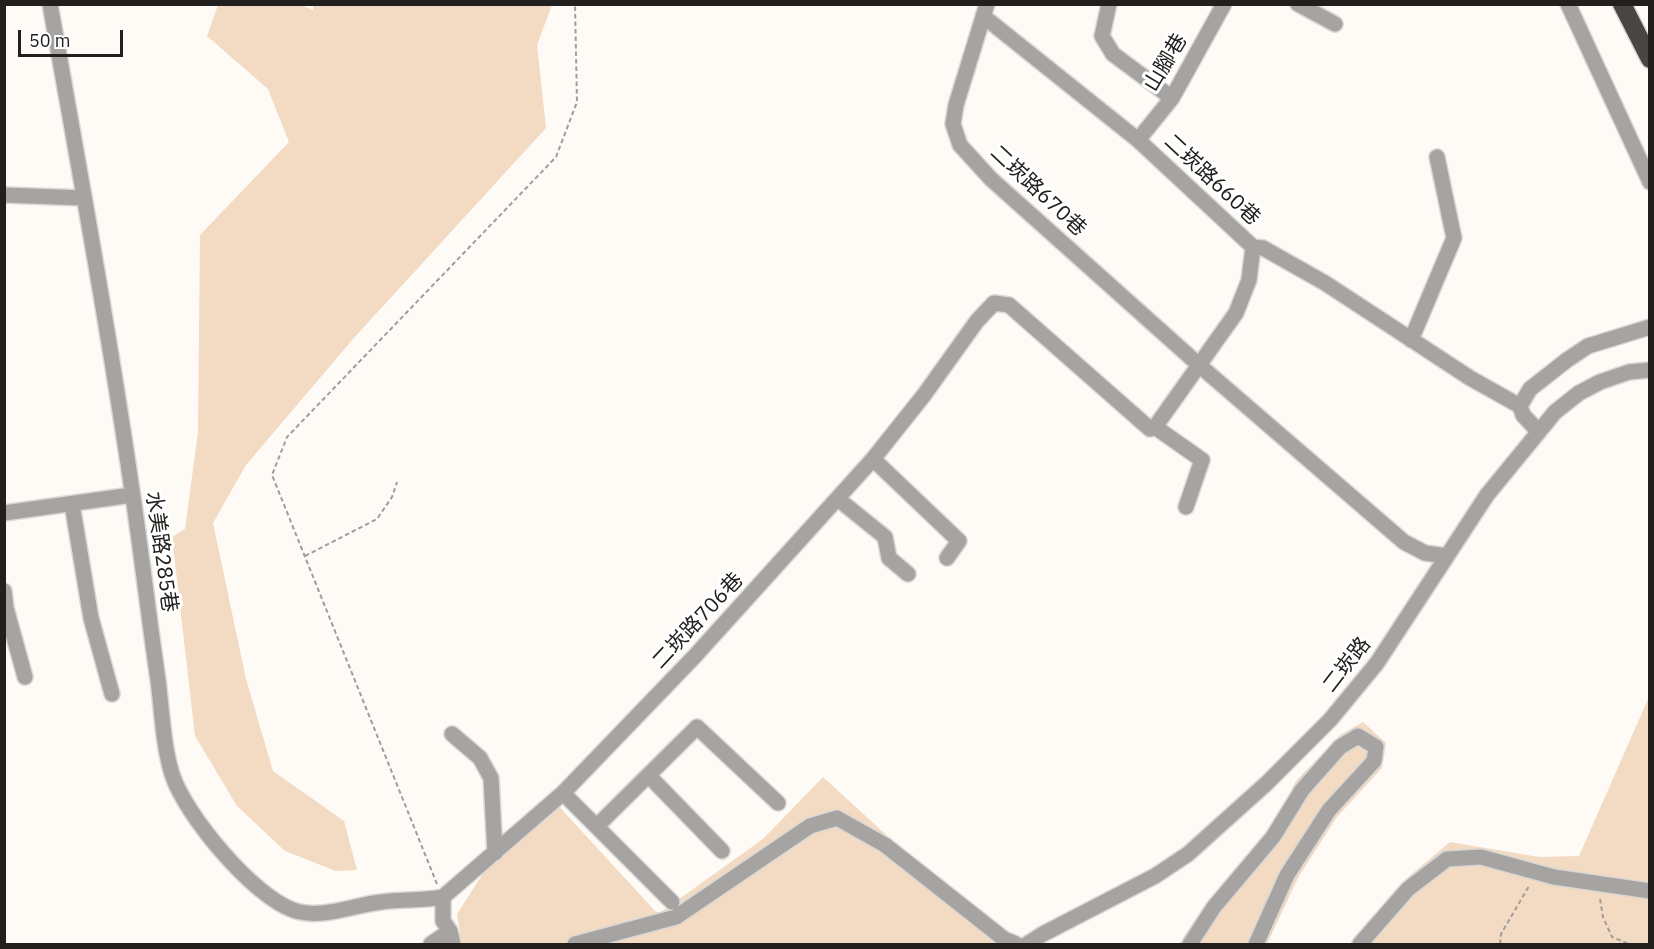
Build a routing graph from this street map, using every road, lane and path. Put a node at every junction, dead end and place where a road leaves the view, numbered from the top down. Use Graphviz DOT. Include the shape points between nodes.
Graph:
graph roads {
  1 [pos="50,4"];
  2 [pos="575,4"];
  3 [pos="1109,4"];
  4 [pos="1224,4"];
  5 [pos="1298,4"];
  6 [pos="1568,4"];
  7 [pos="1622,4"];
  8 [pos="985,10"];
  9 [pos="1335,24"];
  10 [pos="1650,60"];
  11 [pos="1172,98"];
  12 [pos="1138,140"];
  13 [pos="1437,157"];
  14 [pos="1650,182"];
  15 [pos="4,195"];
  16 [pos="84,198"];
  17 [pos="1253,247"];
  18 [pos="1650,327"];
  19 [pos="1411,340"];
  20 [pos="1199,365"];
  21 [pos="1650,370"];
  22 [pos="1520,406"];
  23 [pos="1155,427"];
  24 [pos="1538,431"];
  25 [pos="873,459"];
  26 [pos="398,482"];
  27 [pos="132,495"];
  28 [pos="838,499"];
  29 [pos="72,504"];
  30 [pos="1186,507"];
  31 [pos="4,513"];
  32 [pos="304,556"];
  33 [pos="1447,556"];
  34 [pos="947,558"];
  35 [pos="908,574"];
  36 [pos="4,591"];
  37 [pos="25,677"];
  38 [pos="112,694"];
  39 [pos="452,734"];
  40 [pos="648,776"];
  41 [pos="563,793"];
  42 [pos="778,803"];
  43 [pos="597,826"];
  44 [pos="722,851"];
  45 [pos="495,853"];
  46 [pos="1584,881"];
  47 [pos="1531,882"];
  48 [pos="1650,891"];
  49 [pos="443,897"];
  50 [pos="672,902"];
  51 [pos="452,938"];
  52 [pos="1010,942"];
  53 [pos="431,945"];
  54 [pos="575,945"];
  55 [pos="1027,945"];
  56 [pos="1190,945"];
  57 [pos="1256,945"];
  58 [pos="1360,945"];
  59 [pos="1500,945"];
  60 [pos="1629,945"];
  1 -- 16 [label="street, 水美路285巷"];
  2 -- 32 [label="path" via="577,102 556,157 287,437 272,475"];
  3 -- 11 [label="street" via="1102,36 1113,54"];
  4 -- 11 [label="street, 山腳巷"];
  5 -- 9 [label="street"];
  6 -- 14 [label="street"];
  7 -- 10 [label="highway"];
  8 -- 12 [label="street, 二崁路660巷"];
  8 -- 20 [label="street, 二崁路670巷" via="956,105 953,124 960,145 991,179"];
  11 -- 12 [label="street, 山腳巷"];
  12 -- 17 [label="street, 二崁路660巷"];
  13 -- 19 [label="street" via="1454,238"];
  15 -- 16 [label="street"];
  16 -- 27 [label="street, 水美路285巷"];
  17 -- 19 [label="street, 二崁路660巷" via="1263,248 1324,283"];
  17 -- 20 [label="street" via="1250,279 1236,313"];
  18 -- 22 [label="street" via="1588,346 1530,389"];
  19 -- 22 [label="street, 二崁路660巷"];
  20 -- 23 [label="street"];
  20 -- 33 [label="street, 二崁路670巷" via="1404,542 1425,553"];
  21 -- 24 [label="street, 二崁路" via="1610,378 1579,393"];
  22 -- 24 [label="street"];
  23 -- 25 [label="street, 二崁路706巷" via="1150,429 1009,305 994,303"];
  23 -- 30 [label="street" via="1202,460"];
  24 -- 33 [label="street, 二崁路" via="1487,495"];
  25 -- 28 [label="street, 二崁路706巷"];
  25 -- 34 [label="street" via="959,541"];
  26 -- 32 [label="path" via="376,519"];
  27 -- 29 [label="street"];
  27 -- 49 [label="street, 水美路285巷" via="165,732 173,775 191,813 262,892 293,910 317,913"];
  28 -- 35 [label="street" via="885,537 889,558"];
  28 -- 41 [label="street, 二崁路706巷"];
  29 -- 31 [label="street"];
  29 -- 38 [label="street" via="91,618"];
  32 -- 49 [label="path"];
  33 -- 55 [label="street, 二崁路" via="1377,663 1330,720 1267,783 1188,854"];
  36 -- 37 [label="street"];
  39 -- 45 [label="street" via="480,758 491,778"];
  40 -- 42 [label="street" via="697,726"];
  40 -- 43 [label="street"];
  40 -- 44 [label="street"];
  41 -- 43 [label="street"];
  41 -- 45 [label="street, 二崁路706巷"];
  43 -- 50 [label="street"];
  45 -- 49 [label="street, 二崁路706巷"];
  46 -- 48 [label="street"];
  46 -- 58 [label="street" via="1481,857 1447,859 1408,889"];
  46 -- 60 [label="path" via="1600,896 1603,917 1612,937"];
  47 -- 59 [label="path" via="1501,934"];
  49 -- 51 [label="street" via="443,921"];
  51 -- 53 [label="street"];
  52 -- 54 [label="street" via="885,845 837,818 810,826 676,917"];
  56 -- 57 [label="street" via="1214,907 1273,837 1302,790 1340,747 1359,736 1376,747 1374,761 1329,810 1287,874"];
}
